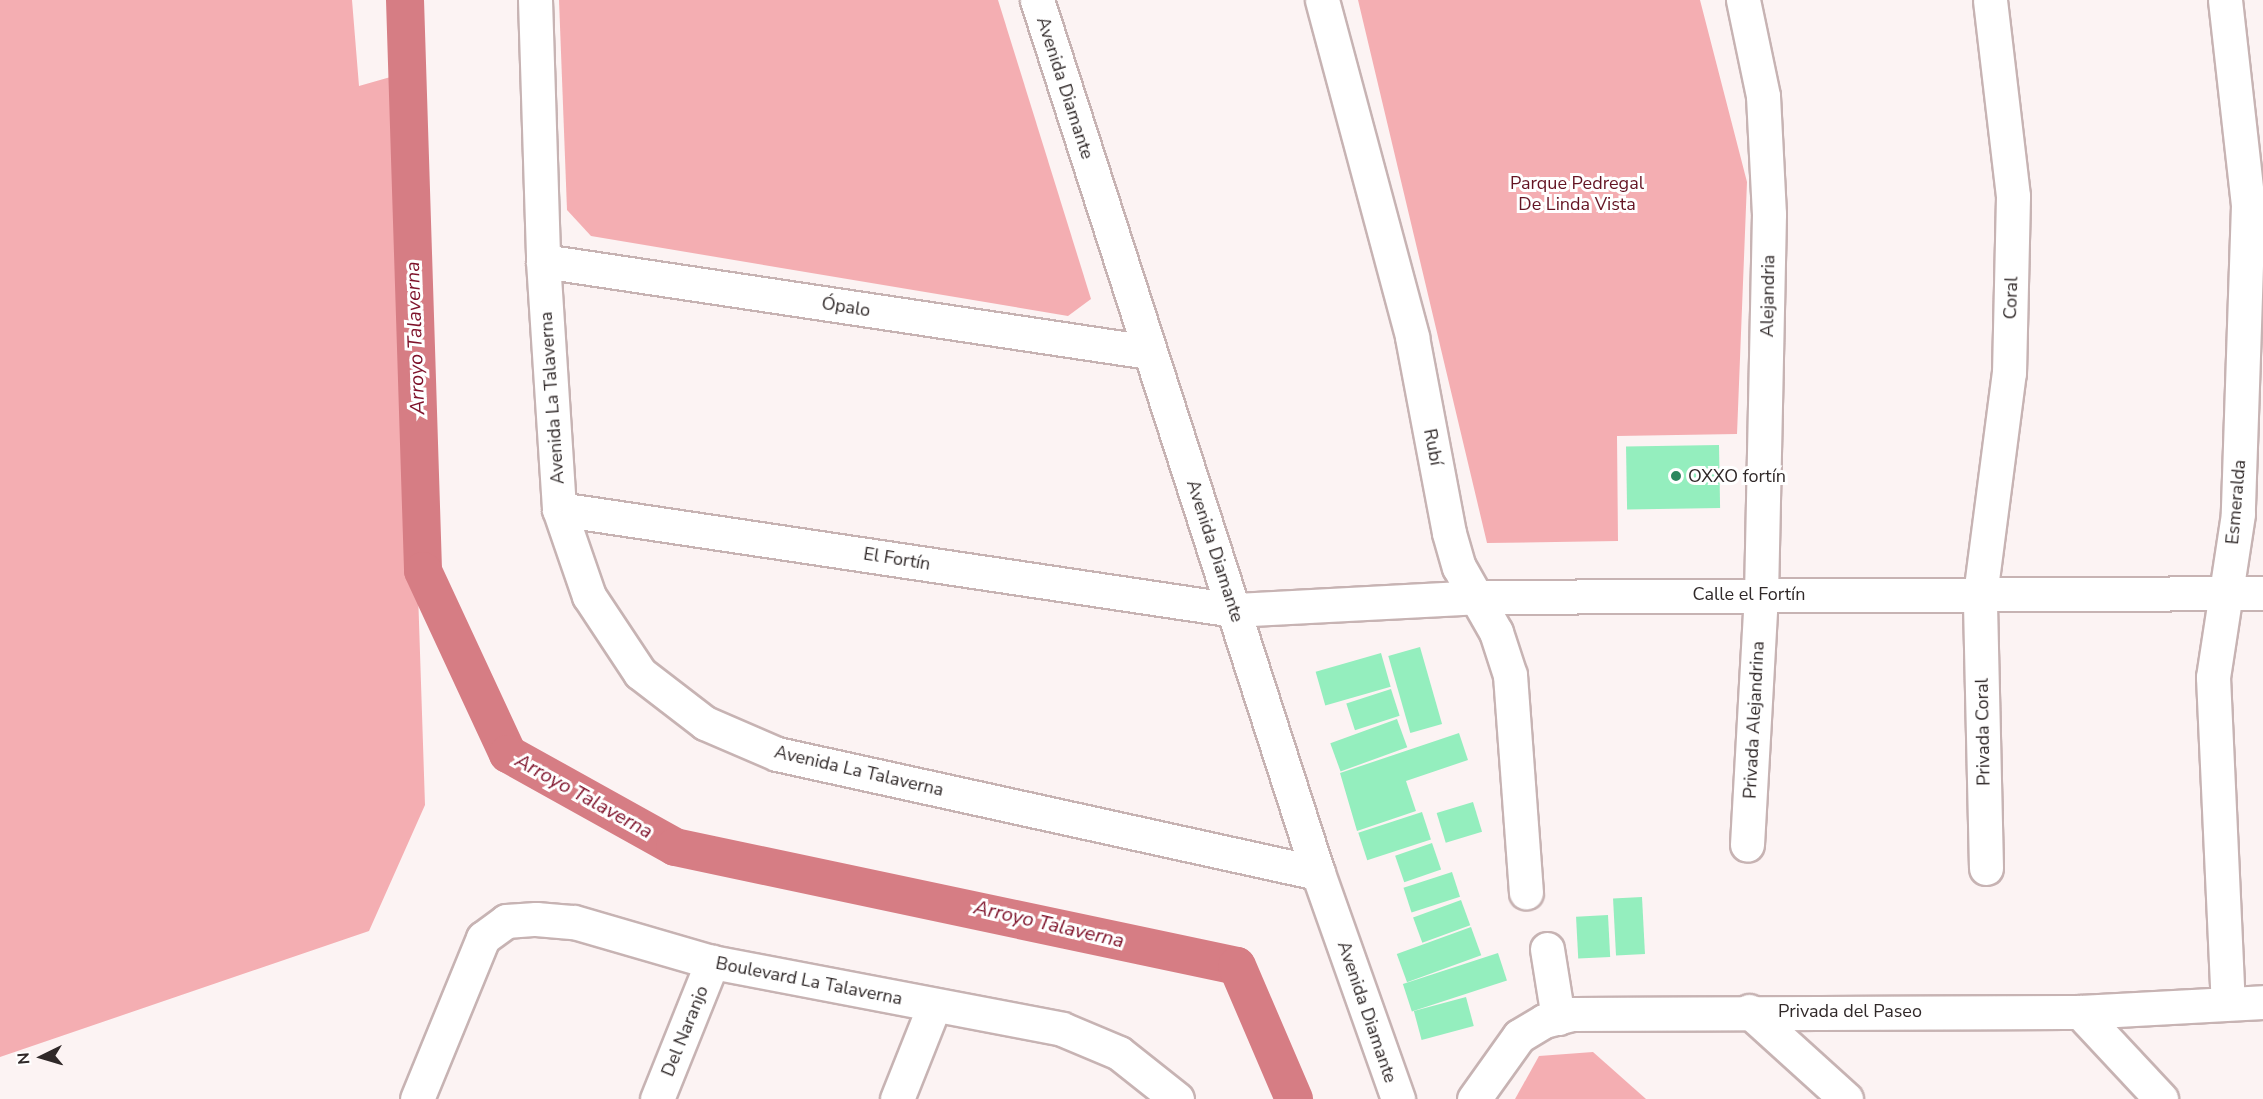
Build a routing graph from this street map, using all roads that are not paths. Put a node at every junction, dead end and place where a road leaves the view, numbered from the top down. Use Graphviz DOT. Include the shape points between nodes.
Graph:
graph roads {
  1 [pos="535,0"];
  2 [pos="1037,0"];
  3 [pos="1322,0"];
  4 [pos="1743,0"];
  5 [pos="1990,0"];
  6 [pos="2225,0"];
  7 [pos="543,261"];
  8 [pos="1149,352"];
  9 [pos="559,509"];
  10 [pos="2225,593"];
  11 [pos="2263,593"];
  12 [pos="1761,594"];
  13 [pos="1980,595"];
  14 [pos="1479,597"];
  15 [pos="1234,610"];
  16 [pos="1747,845"];
  17 [pos="1986,868"];
  18 [pos="1318,873"];
  19 [pos="1526,892"];
  20 [pos="1547,949"];
  21 [pos="712,962"];
  22 [pos="2263,1002"];
  23 [pos="2228,1003"];
  24 [pos="934,1006"];
  25 [pos="1749,1011"];
  26 [pos="2080,1012"];
  27 [pos="1558,1017"];
  28 [pos="1144,1086"];
  29 [pos="417,1099"];
  30 [pos="657,1099"];
  31 [pos="897,1099"];
  32 [pos="1177,1099"];
  33 [pos="1398,1099"];
  34 [pos="1474,1099"];
  35 [pos="1846,1099"];
  36 [pos="2161,1099"];
  1 -- 7 [label="street, Avenida La Talaverna"];
  2 -- 8 [label="street, Avenida Diamante"];
  3 -- 14 [label="street, Rubí" via="1412,337 1449,533 1459,567"];
  4 -- 12 [label="street, Alejandria" via="1762,96 1769,214"];
  5 -- 13 [label="street, Coral" via="2013,207 2009,373"];
  6 -- 10 [label="street, Esmeralda" via="2248,205 2238,514"];
  7 -- 8 [label="street, Ópalo"];
  7 -- 9 [label="street, Avenida La Talaverna"];
  8 -- 15 [label="street, Avenida Diamante"];
  9 -- 15 [label="street, El Fortín"];
  9 -- 18 [label="street, Avenida La Talaverna" via="589,596 640,673 705,723 777,754"];
  10 -- 11 [label="street, Calle el Fortín"];
  10 -- 13 [label="street, Calle el Fortín"];
  10 -- 23 [label="street, Esmeralda" via="2213,677"];
  12 -- 13 [label="street, Calle el Fortín"];
  12 -- 14 [label="street, Calle el Fortín"];
  12 -- 16 [label="street, Privada Alejandrina"];
  13 -- 17 [label="street, Privada Coral"];
  14 -- 15 [label="street, Calle el Fortín"];
  14 -- 19 [label="street, Rubí" via="1510,675"];
  15 -- 18 [label="street, Avenida Diamante"];
  18 -- 33 [label="street, Avenida Diamante"];
  20 -- 27 [label="street"];
  21 -- 24 [label="street, Boulevard La Talaverna"];
  21 -- 29 [label="street, Boulevard La Talaverna" via="574,922 506,921 483,938 459,987"];
  21 -- 30 [label="street, Del Naranjo"];
  22 -- 23 [label="street, Privada del Paseo"];
  23 -- 26 [label="street, Privada del Paseo"];
  24 -- 28 [label="street, Boulevard La Talaverna" via="1062,1029"];
  24 -- 31 [label="street"];
  25 -- 26 [label="street, Privada del Paseo"];
  25 -- 27 [label="street, Privada del Paseo" via="1613,1010"];
  25 -- 35 [label="street"];
  26 -- 36 [label="street"];
  27 -- 34 [label="street, Privada del Paseo" via="1519,1036"];
  28 -- 32 [label="street, Boulevard La Talaverna"];
}
